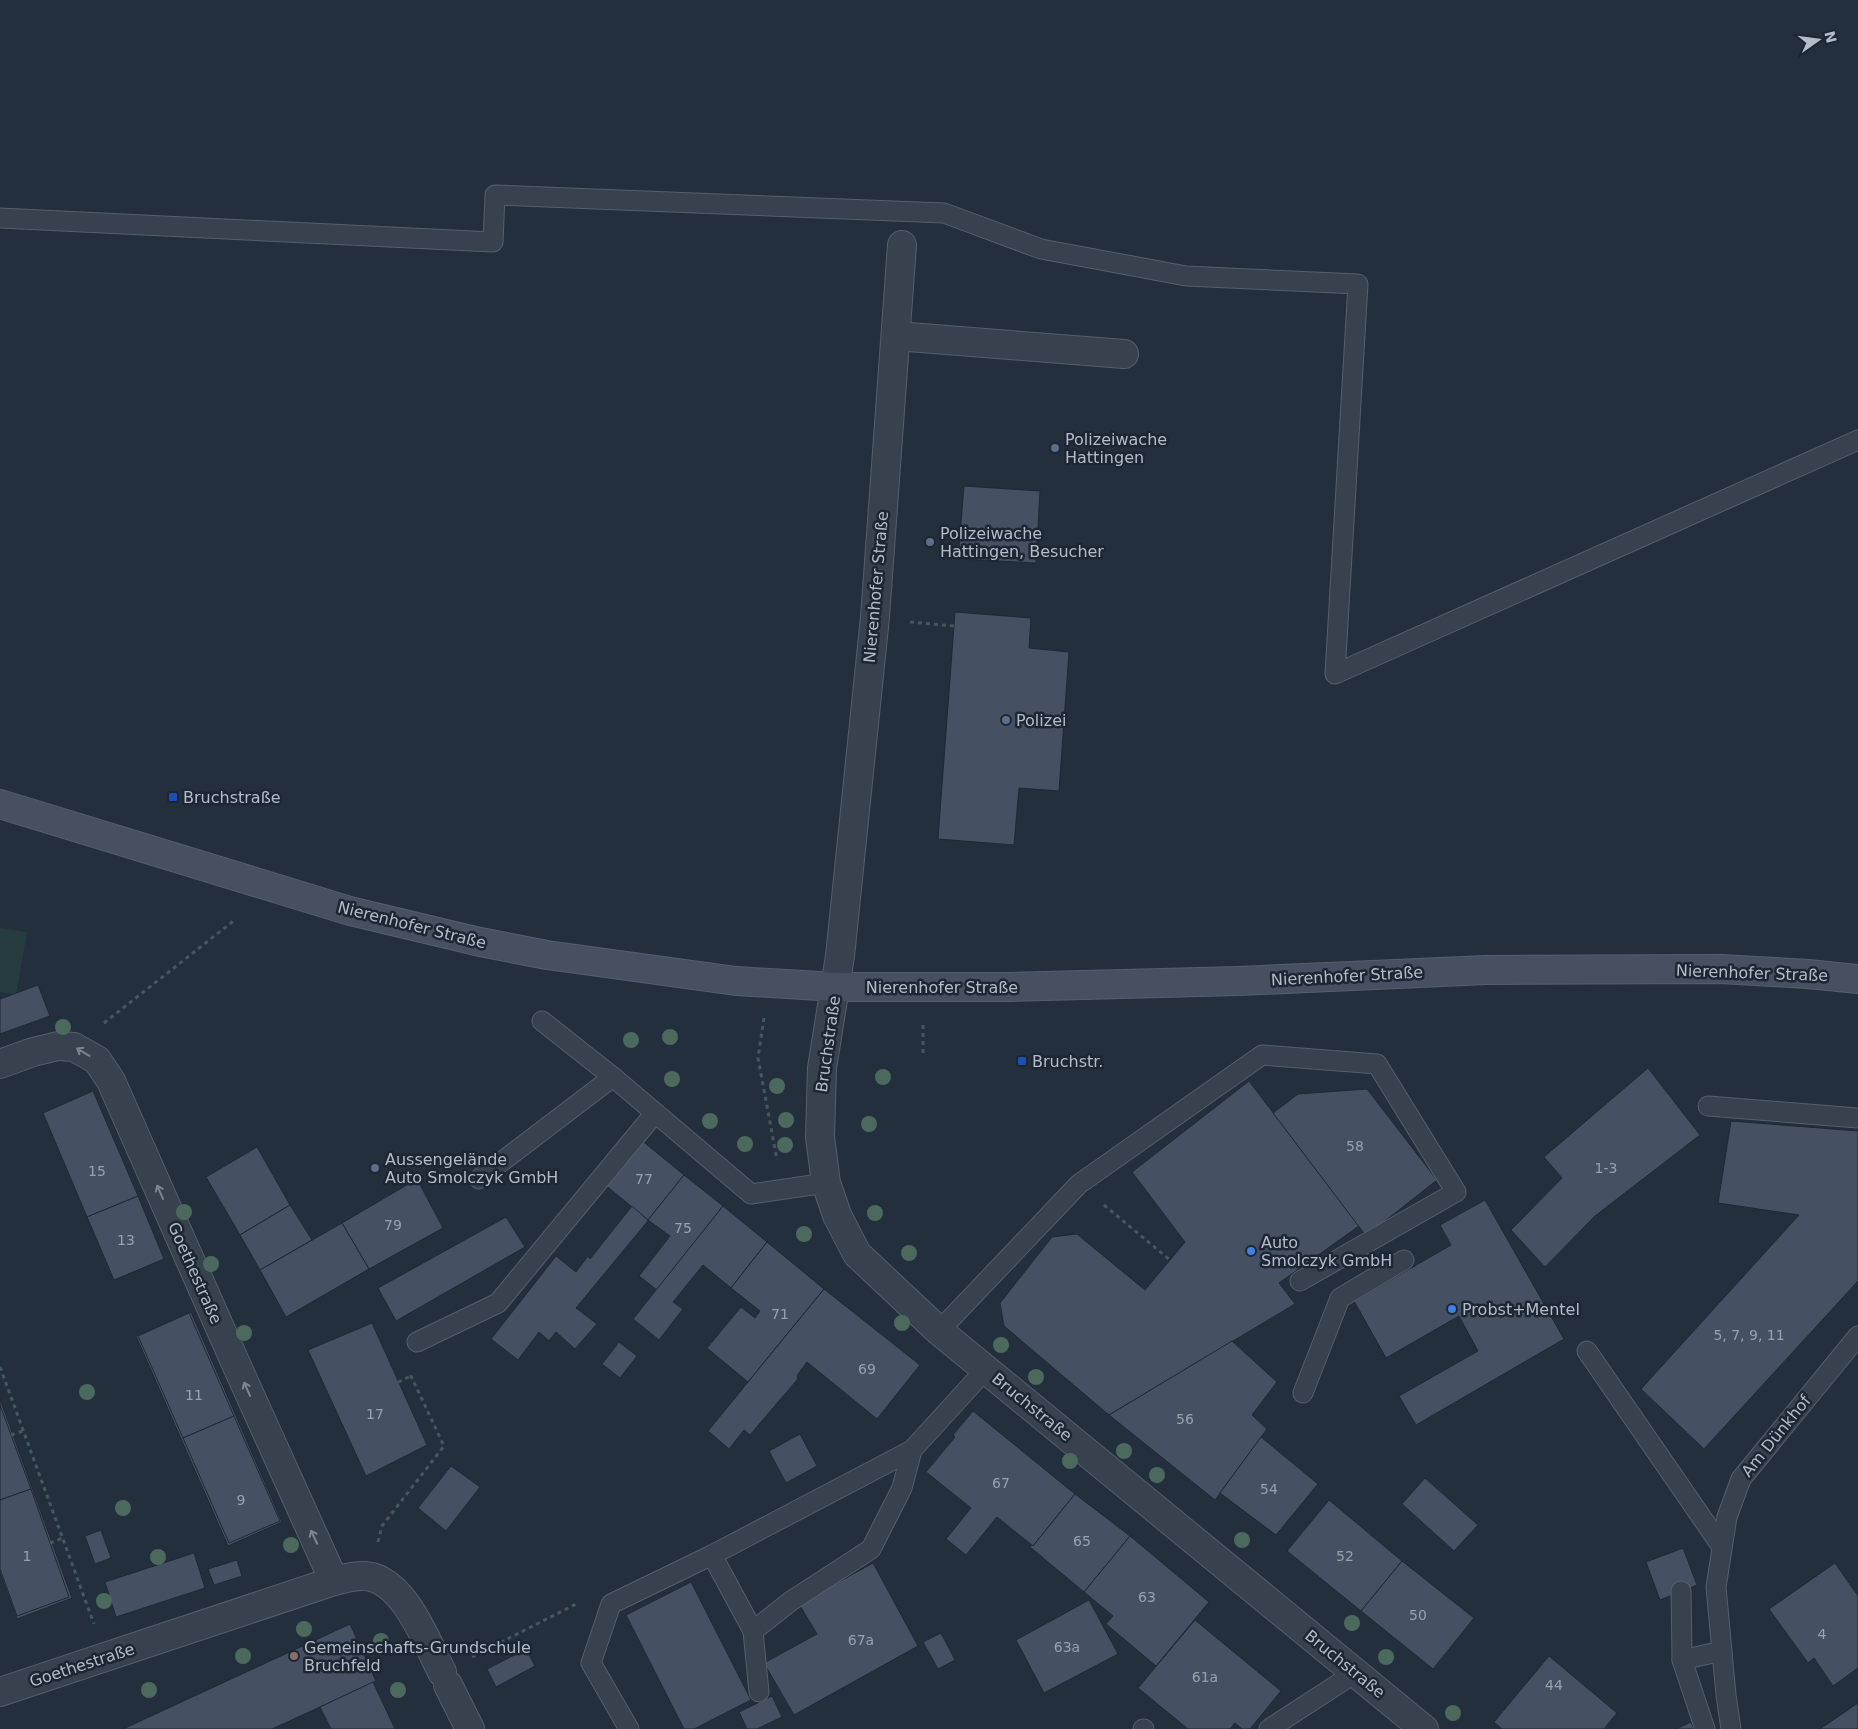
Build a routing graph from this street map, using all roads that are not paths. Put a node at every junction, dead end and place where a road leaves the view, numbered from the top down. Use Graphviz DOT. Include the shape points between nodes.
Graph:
graph roads {
  1 [pos="0,218"];
  2 [pos="902,245"];
  3 [pos="896,336"];
  4 [pos="1124,354"];
  5 [pos="1858,440"];
  6 [pos="0,804"];
  7 [pos="1858,979"];
  8 [pos="836,987"];
  9 [pos="542,1021"];
  10 [pos="0,1064"];
  11 [pos="612,1077"];
  12 [pos="1708,1106"];
  13 [pos="655,1113"];
  14 [pos="1858,1118"];
  15 [pos="479,1179"];
  16 [pos="826,1183"];
  17 [pos="1404,1260"];
  18 [pos="1300,1281"];
  19 [pos="939,1331"];
  20 [pos="1858,1336"];
  21 [pos="417,1342"];
  22 [pos="1588,1351"];
  23 [pos="986,1370"];
  24 [pos="1303,1392"];
  25 [pos="912,1450"];
  26 [pos="1722,1546"];
  27 [pos="712,1555"];
  28 [pos="334,1581"];
  29 [pos="1681,1591"];
  30 [pos="753,1631"];
  31 [pos="1722,1651"];
  32 [pos="1682,1660"];
  33 [pos="1355,1673"];
  34 [pos="0,1692"];
  35 [pos="759,1692"];
  36 [pos="470,1729"];
  37 [pos="629,1729"];
  38 [pos="1269,1729"];
  39 [pos="1424,1729"];
  40 [pos="1705,1729"];
  41 [pos="1731,1729"];
  1 -- 5 [label="lane" via="492,242 496,196 944,213 1041,249 1186,276 1358,284 1335,674"];
  2 -- 3 [label="street, Nierenhofer Straße"];
  3 -- 4 [label="street"];
  3 -- 8 [label="street, Nierenhofer Straße" via="875,618"];
  6 -- 8 [label="main road, Nierenhofer Straße" via="350,911 471,940 547,955 691,976"];
  7 -- 8 [label="main road, Nierenhofer Straße" via="1720,969 1486,970 1011,987"];
  8 -- 16 [label="street, Bruchstraße" via="821,1086 820,1137"];
  9 -- 11 [label="lane"];
  28 -- 10 [label="street, Goethestraße, one-way" via="111,1081 97,1060 74,1047 58,1046"];
  11 -- 13 [label="lane"];
  11 -- 15 [label="lane"];
  12 -- 14 [label="lane"];
  13 -- 16 [label="lane" via="751,1194"];
  13 -- 21 [label="lane" via="498,1303"];
  16 -- 19 [label="street, Bruchstraße" via="837,1215 857,1254"];
  17 -- 24 [label="lane" via="1340,1298"];
  18 -- 19 [label="lane" via="1456,1192 1377,1064 1262,1055 1078,1184"];
  19 -- 23 [label="street, Bruchstraße"];
  20 -- 26 [label="lane, Am Dünkhof" via="1741,1479 1727,1517"];
  22 -- 26 [label="lane"];
  23 -- 25 [label="lane"];
  23 -- 33 [label="street, Bruchstraße"];
  25 -- 27 [label="lane"];
  25 -- 30 [label="lane" via="902,1488 870,1549 791,1601"];
  26 -- 31 [label="lane, Am Dünkhof" via="1716,1587"];
  27 -- 30 [label="lane"];
  27 -- 37 [label="lane" via="612,1604 591,1663"];
  28 -- 34 [label="street, Goethestraße"];
  28 -- 36 [label="street, Goethestraße" via="356,1576 373,1577 388,1585 406,1603"];
  29 -- 32 [label="lane"];
  30 -- 35 [label="lane"];
  31 -- 32 [label="lane"];
  31 -- 41 [label="lane, Am Dünkhof"];
  32 -- 40 [label="lane"];
  33 -- 38 [label="lane"];
  33 -- 39 [label="street, Bruchstraße"];
}
